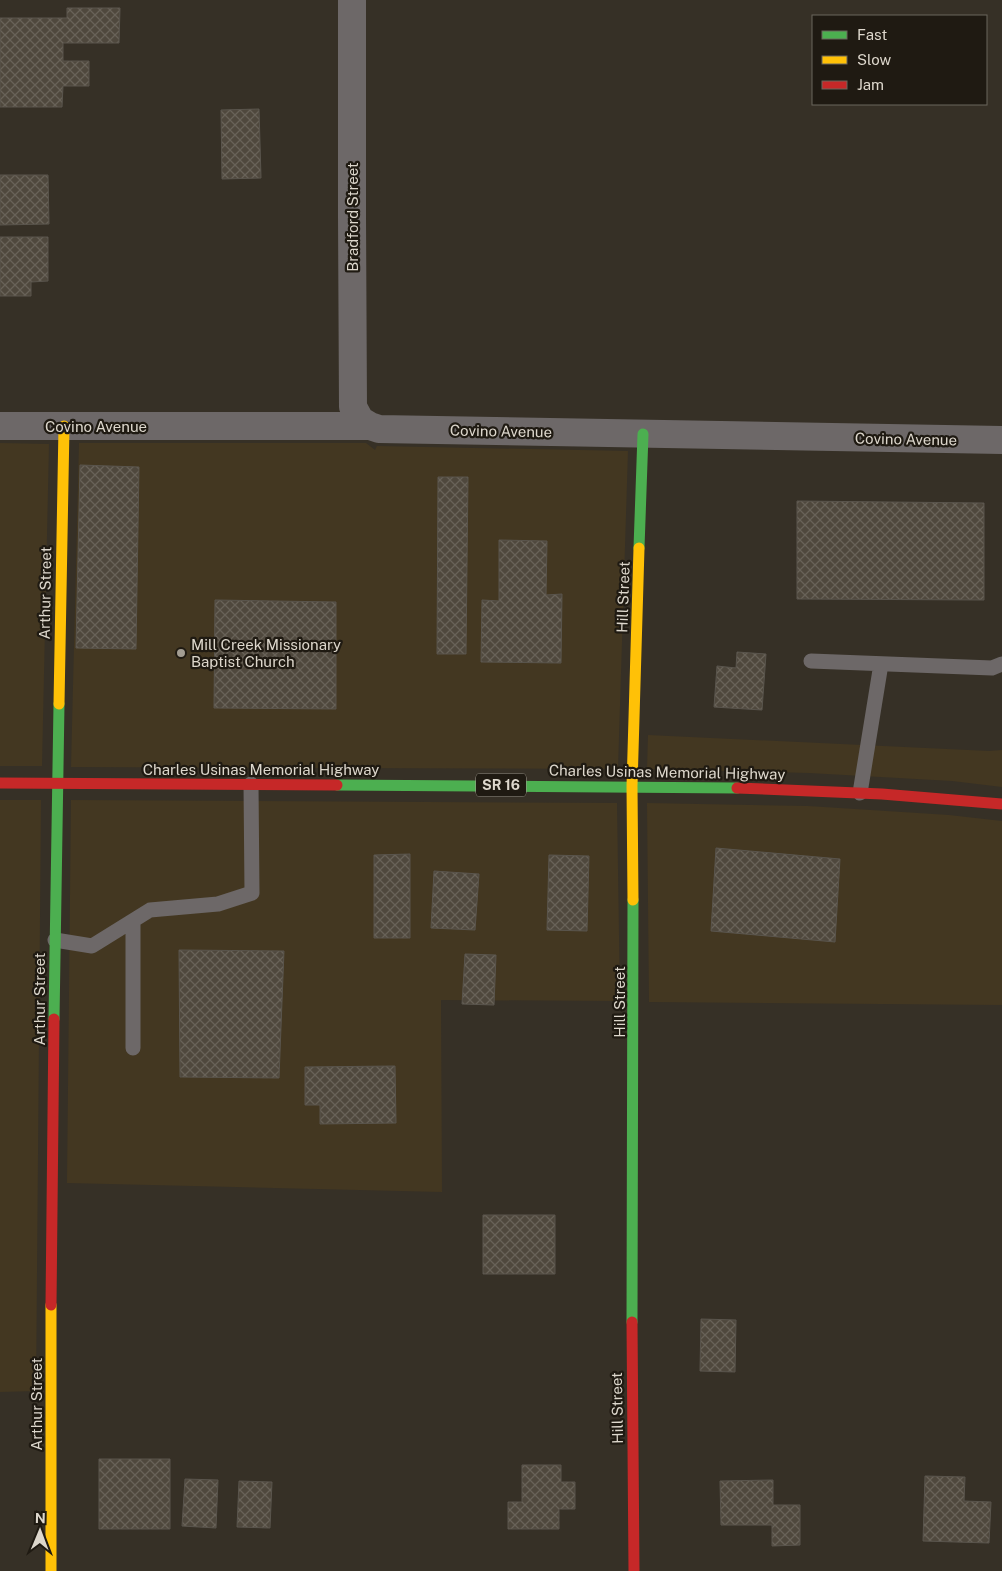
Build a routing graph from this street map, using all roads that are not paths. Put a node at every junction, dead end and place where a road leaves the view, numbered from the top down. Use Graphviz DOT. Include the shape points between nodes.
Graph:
graph roads {
  1 [pos="352,0"];
  2 [pos="0,426"];
  3 [pos="64,426"];
  4 [pos="370,426"];
  5 [pos="643,434"];
  6 [pos="1002,440"];
  7 [pos="811,661"];
  8 [pos="881,664"];
  9 [pos="1002,664"];
  10 [pos="0,783"];
  11 [pos="56,783"];
  12 [pos="251,784"];
  13 [pos="632,786"];
  14 [pos="860,793"];
  15 [pos="1002,804"];
  16 [pos="133,921"];
  17 [pos="55,940"];
  18 [pos="133,1048"];
  19 [pos="51,1571"];
  20 [pos="634,1571"];
  1 -- 4 [label="street, Bradford Street" via="353,407 360,420"];
  2 -- 3 [label="street, Covino Avenue"];
  3 -- 4 [label="street, Covino Avenue"];
  3 -- 11 [label="main road, Arthur Street"];
  4 -- 5 [label="street, Covino Avenue" via="379,429"];
  5 -- 6 [label="street, Covino Avenue"];
  5 -- 13 [label="main road, Hill Street"];
  7 -- 8 [label="lane"];
  8 -- 9 [label="lane" via="992,668"];
  8 -- 14 [label="lane"];
  10 -- 11 [label="main road, Charles Usinas Memorial Highway / SR 16"];
  11 -- 12 [label="main road, Charles Usinas Memorial Highway / SR 16"];
  11 -- 17 [label="main road, Arthur Street"];
  12 -- 13 [label="main road, Charles Usinas Memorial Highway / SR 16"];
  12 -- 16 [label="lane" via="252,893 218,904 150,910"];
  13 -- 14 [label="main road, Charles Usinas Memorial Highway / SR 16"];
  13 -- 20 [label="main road, Hill Street"];
  14 -- 15 [label="main road, Charles Usinas Memorial Highway / SR 16"];
  16 -- 17 [label="lane" via="92,946"];
  16 -- 18 [label="lane"];
  17 -- 19 [label="main road, Arthur Street"];
}
